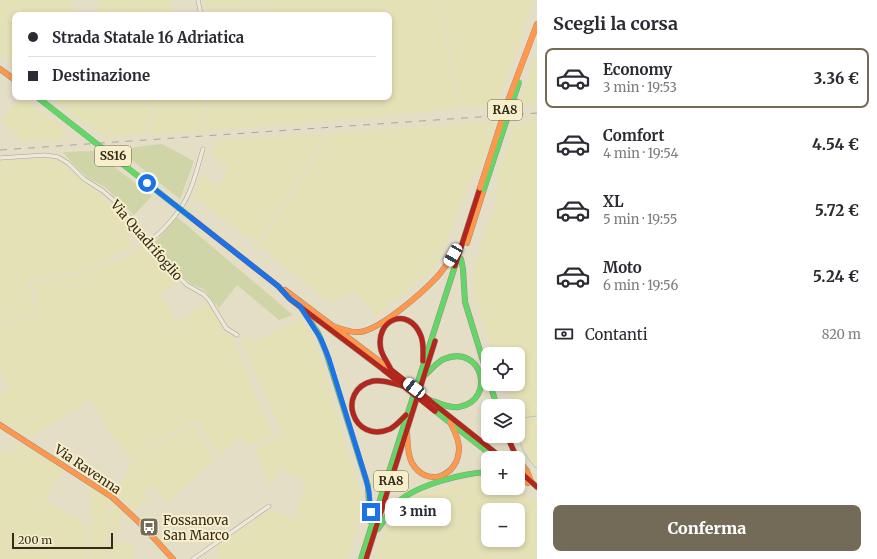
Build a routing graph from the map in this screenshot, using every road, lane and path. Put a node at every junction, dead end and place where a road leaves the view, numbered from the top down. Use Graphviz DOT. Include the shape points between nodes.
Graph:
graph roads {
  1 [pos="198,0"];
  2 [pos="200,12"];
  3 [pos="537,24"];
  4 [pos="535,34"];
  5 [pos="0,69"];
  6 [pos="12,78"];
  7 [pos="41,100"];
  8 [pos="203,149"];
  9 [pos="0,158"];
  10 [pos="482,188"];
  11 [pos="148,241"];
  12 [pos="463,242"];
  13 [pos="462,259"];
  14 [pos="278,286"];
  15 [pos="300,306"];
  16 [pos="333,326"];
  17 [pos="236,335"];
  18 [pos="481,354"];
  19 [pos="385,366"];
  20 [pos="423,367"];
  21 [pos="425,375"];
  22 [pos="403,386"];
  23 [pos="429,400"];
  24 [pos="407,414"];
  25 [pos="442,414"];
  26 [pos="450,422"];
  27 [pos="0,426"];
  28 [pos="407,430"];
  29 [pos="486,451"];
  30 [pos="492,451"];
  31 [pos="525,469"];
  32 [pos="481,472"];
  33 [pos="525,477"];
  34 [pos="525,479"];
  35 [pos="525,481"];
  36 [pos="530,482"];
  37 [pos="537,488"];
  38 [pos="269,506"];
  39 [pos="372,532"];
  40 [pos="173,559"];
  41 [pos="193,559"];
  42 [pos="361,559"];
  43 [pos="366,559"];
  1 -- 2 [label="street"];
  3 -- 4 [label="main road, RA8"];
  4 -- 10 [label="main road, RA8, bridge"];
  5 -- 6 [label="main road"];
  7 -- 14 [label="main road, SS16, bridge"];
  8 -- 11 [label="street" via="186,198 160,233"];
  9 -- 11 [label="street, Via Quadrifoglio" via="45,155 63,160 119,205"];
  10 -- 12 [label="main road, RA8"];
  10 -- 13 [label="main road, RA8"];
  11 -- 17 [label="street, Via Quadrifoglio" via="180,279 209,300 226,328"];
  12 -- 16 [label="main road" via="437,277 377,326 355,332"];
  12 -- 20 [label="main road, RA8"];
  13 -- 18 [label="main road" via="465,302"];
  13 -- 21 [label="main road, RA8"];
  14 -- 15 [label="main road, SS16"];
  14 -- 16 [label="main road, SS16"];
  15 -- 19 [label="main road, SS16"];
  15 -- 39 [label="main road" via="318,333 326,352 366,479"];
  16 -- 19 [label="main road, SS16"];
  19 -- 20 [label="main road" via="380,347 381,331 390,321 403,318 413,324 420,334"];
  19 -- 22 [label="main road, SS16, bridge"];
  19 -- 23 [label="main road, SS16, bridge"];
  20 -- 24 [label="main road, RA8"];
  21 -- 23 [label="main road" via="440,362 461,356 468,358 481,373 480,390 471,403 455,407"];
  21 -- 28 [label="main road, RA8"];
  22 -- 24 [label="main road" via="380,380 366,383 355,392 352,406 357,423 366,430 376,432 392,427"];
  22 -- 25 [label="main road, SS16, bridge"];
  23 -- 25 [label="main road, SS16"];
  24 -- 39 [label="main road, RA8"];
  25 -- 26 [label="main road, SS16"];
  25 -- 30 [label="main road, SS16"];
  26 -- 28 [label="main road" via="458,440 460,454 453,469 448,474 440,476 425,475 415,469 409,454"];
  26 -- 29 [label="main road, SS16"];
  27 -- 40 [label="main road, Via Ravenna" via="112,497"];
  28 -- 39 [label="main road, RA8"];
  31 -- 36 [label="main road"];
  32 -- 39 [label="main road" via="413,492 396,504"];
  33 -- 36 [label="main road"];
  34 -- 36 [label="main road"];
  35 -- 36 [label="main road"];
  36 -- 37 [label="main road"];
  38 -- 41 [label="street"];
  39 -- 42 [label="main road, RA8"];
  39 -- 43 [label="main road, RA8"];
}
